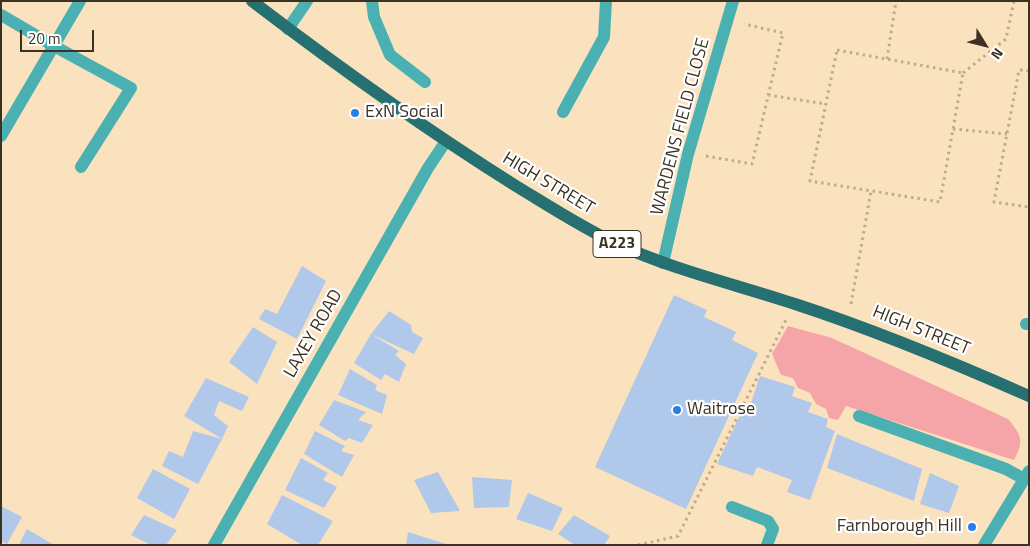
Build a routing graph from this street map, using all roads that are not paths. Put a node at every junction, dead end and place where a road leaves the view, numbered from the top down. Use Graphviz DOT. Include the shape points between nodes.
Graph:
graph roads {
  1 [pos="80,1"];
  2 [pos="252,1"];
  3 [pos="308,1"];
  4 [pos="372,1"];
  5 [pos="606,1"];
  6 [pos="734,1"];
  7 [pos="1,15"];
  8 [pos="288,28"];
  9 [pos="54,46"];
  10 [pos="425,82"];
  11 [pos="563,112"];
  12 [pos="1,136"];
  13 [pos="446,140"];
  14 [pos="81,167"];
  15 [pos="663,263"];
  16 [pos="1029,396"];
  17 [pos="859,416"];
  18 [pos="1026,475"];
  19 [pos="732,507"];
  20 [pos="214,545"];
  21 [pos="767,545"];
  22 [pos="984,545"];
  1 -- 9 [label="street"];
  2 -- 8 [label="main road, HIGH STREET / A223"];
  3 -- 8 [label="street"];
  4 -- 10 [label="street" via="374,17 390,55"];
  5 -- 11 [label="street" via="604,37"];
  6 -- 15 [label="street, WARDENS FIELD CLOSE" via="688,154"];
  7 -- 9 [label="street"];
  8 -- 13 [label="main road, HIGH STREET / A223"];
  9 -- 12 [label="street"];
  9 -- 14 [label="street" via="131,88"];
  13 -- 15 [label="main road, HIGH STREET / A223" via="595,233"];
  13 -- 20 [label="street, LAXEY ROAD"];
  15 -- 16 [label="main road, HIGH STREET / A223" via="847,321"];
  17 -- 18 [label="street"];
  18 -- 22 [label="street"];
  19 -- 21 [label="street" via="768,521 773,529"];
}
